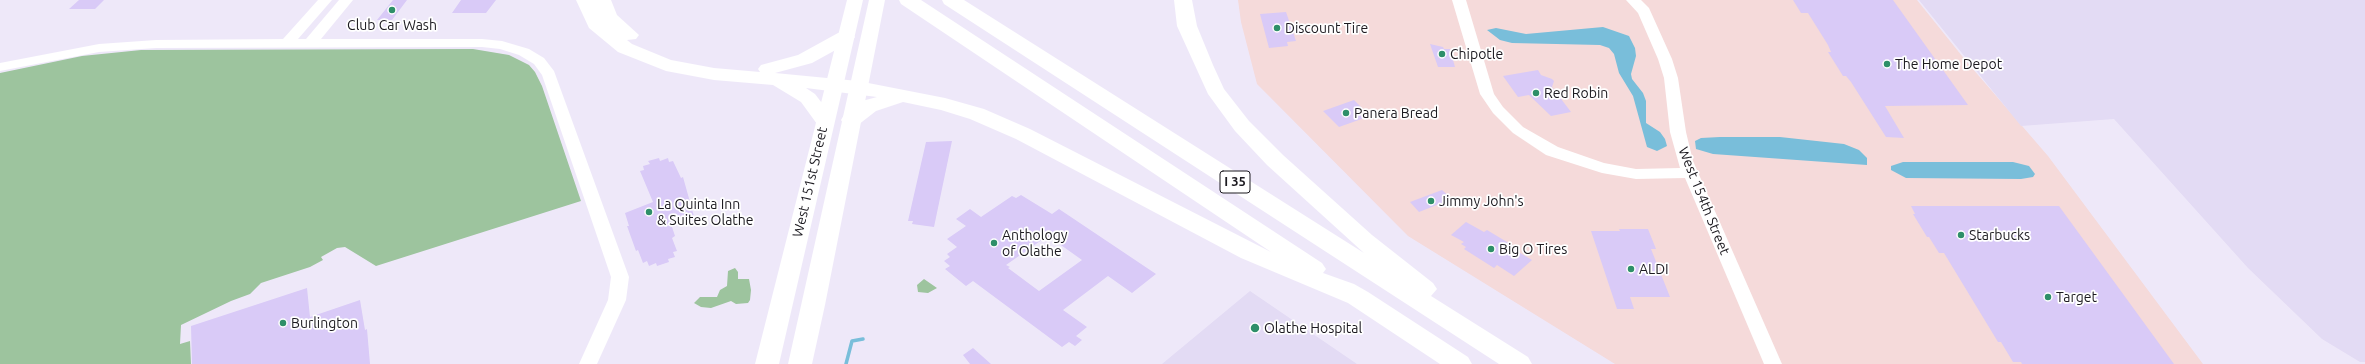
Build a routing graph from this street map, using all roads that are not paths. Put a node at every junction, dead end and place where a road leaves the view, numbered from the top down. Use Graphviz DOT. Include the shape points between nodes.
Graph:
graph roads {
  1 [pos="325,0"];
  2 [pos="346,0"];
  3 [pos="585,0"];
  4 [pos="602,0"];
  5 [pos="855,0"];
  6 [pos="877,0"];
  7 [pos="908,0"];
  8 [pos="951,0"];
  9 [pos="1183,0"];
  10 [pos="1459,0"];
  11 [pos="1641,4"];
  12 [pos="845,38"];
  13 [pos="287,43"];
  14 [pos="310,43"];
  15 [pos="0,67"];
  16 [pos="770,74"];
  17 [pos="834,80"];
  18 [pos="858,86"];
  19 [pos="904,95"];
  20 [pos="824,119"];
  21 [pos="851,120"];
  22 [pos="1690,173"];
  23 [pos="1359,298"];
  24 [pos="588,364"];
  25 [pos="767,364"];
  26 [pos="800,364"];
  27 [pos="1459,364"];
  28 [pos="1520,364"];
  29 [pos="1773,364"];
  1 -- 13 [label="street"];
  2 -- 14 [label="street"];
  3 -- 16 [label="highway" via="590,14 604,32 626,48 646,58 690,71"];
  4 -- 16 [label="highway" via="610,17 618,26 650,47 696,61"];
  5 -- 12 [label="main road, West 151st Street"];
  6 -- 18 [label="main road, West 151st Street"];
  7 -- 23 [label="highway, I 35"];
  8 -- 28 [label="highway, I 35"];
  9 -- 28 [label="highway" via="1187,26 1215,90 1257,142 1364,241"];
  10 -- 22 [label="street" via="1487,94 1498,110 1518,130 1552,150 1602,168 1636,174"];
  11 -- 22 [label="street, West 154th Street" via="1671,78 1678,132"];
  12 -- 16 [label="highway"];
  12 -- 17 [label="main road, West 151st Street"];
  13 -- 14 [label="street"];
  13 -- 15 [label="street" via="133,45 63,54"];
  14 -- 24 [label="street" via="492,44 524,52 545,66 584,169 620,277 617,300"];
  16 -- 17 [label="highway"];
  16 -- 20 [label="highway" via="808,98"];
  17 -- 18 [label="highway"];
  17 -- 20 [label="main road, West 151st Street"];
  18 -- 19 [label="highway"];
  18 -- 21 [label="main road, West 151st Street"];
  19 -- 21 [label="highway" via="877,102"];
  19 -- 23 [label="highway" via="945,104 1001,124 1249,252"];
  20 -- 25 [label="main road, West 151st Street"];
  21 -- 26 [label="main road, West 151st Street"];
  22 -- 29 [label="street, West 154th Street"];
  23 -- 27 [label="highway, I 35"];
}
